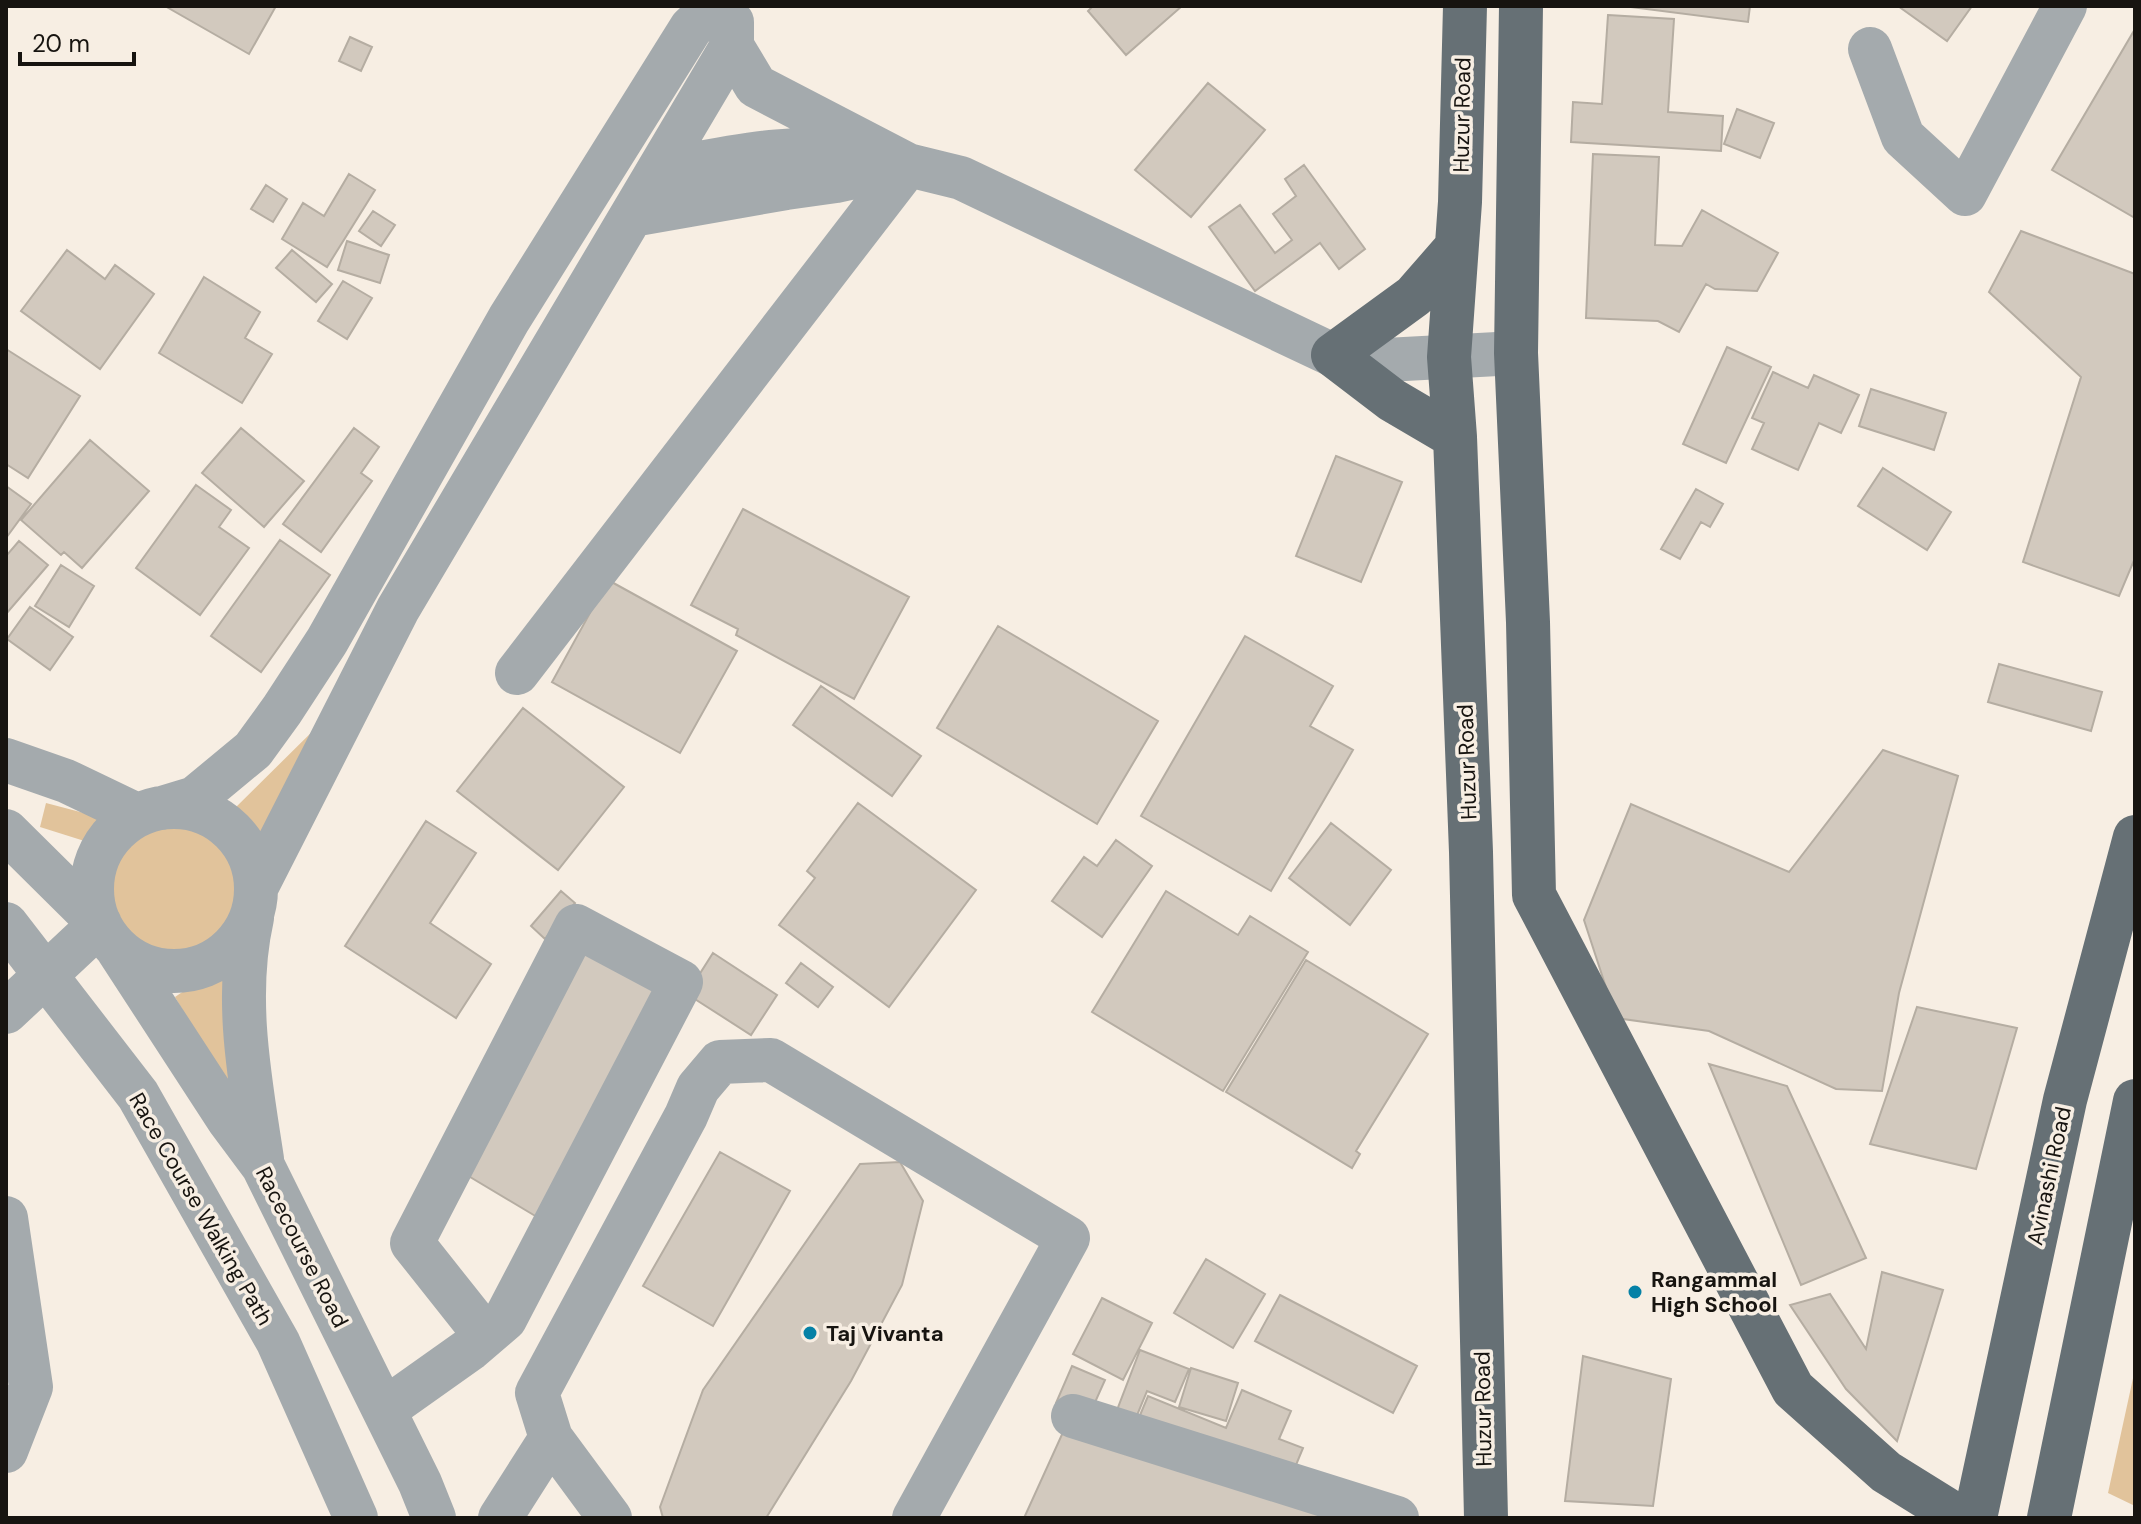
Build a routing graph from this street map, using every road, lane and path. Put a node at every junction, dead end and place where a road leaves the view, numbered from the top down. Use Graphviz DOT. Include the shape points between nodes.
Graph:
graph roads {
  1 [pos="714,6"];
  2 [pos="1465,6"];
  3 [pos="1521,6"];
  4 [pos="2065,6"];
  5 [pos="732,26"];
  6 [pos="1870,49"];
  7 [pos="908,165"];
  8 [pos="658,171"];
  9 [pos="632,215"];
  10 [pos="1455,249"];
  11 [pos="1516,353"];
  12 [pos="1333,355"];
  13 [pos="1449,357"];
  14 [pos="1455,437"];
  15 [pos="517,673"];
  16 [pos="6,760"];
  17 [pos="148,811"];
  18 [pos="6,831"];
  19 [pos="2135,837"];
  20 [pos="1534,874"];
  21 [pos="1471,879"];
  22 [pos="254,901"];
  23 [pos="6,924"];
  24 [pos="109,937"];
  25 [pos="47,975"];
  26 [pos="6,1012"];
  27 [pos="2135,1101"];
  28 [pos="263,1166"];
  29 [pos="6,1218"];
  30 [pos="485,1335"];
  31 [pos="384,1410"];
  32 [pos="1073,1416"];
  33 [pos="551,1438"];
  34 [pos="6,1451"];
  35 [pos="356,1518"];
  36 [pos="434,1518"];
  37 [pos="500,1518"];
  38 [pos="610,1518"];
  39 [pos="914,1518"];
  40 [pos="1397,1518"];
  41 [pos="1486,1518"];
  42 [pos="1960,1518"];
  43 [pos="1975,1518"];
  44 [pos="2049,1518"];
  1 -- 17 [label="street" via="691,28 509,319 327,641 282,710 253,750 195,798"];
  2 -- 10 [label="main road, Huzur Road"];
  3 -- 11 [label="main road"];
  4 -- 6 [label="street" via="1965,194 1903,137"];
  5 -- 7 [label="street" via="756,86"];
  5 -- 8 [label="street"];
  7 -- 8 [label="street" via="849,151 781,150"];
  7 -- 9 [label="street"];
  7 -- 12 [label="street" via="961,178"];
  7 -- 15 [label="street"];
  8 -- 9 [label="street"];
  9 -- 22 [label="street" via="398,609"];
  10 -- 12 [label="main road" via="1414,296"];
  10 -- 13 [label="main road, Huzur Road"];
  11 -- 13 [label="street"];
  11 -- 20 [label="main road"];
  12 -- 13 [label="street" via="1386,360"];
  12 -- 14 [label="main road" via="1392,400"];
  13 -- 14 [label="main road, Huzur Road"];
  14 -- 21 [label="main road, Huzur Road"];
  16 -- 17 [label="street"];
  17 -- 22 [label="street" via="184,807 226,825 252,864"];
  17 -- 24 [label="street" via="102,849 94,873 92,899"];
  18 -- 24 [label="street, Racecourse Road"];
  19 -- 43 [label="main road, Avinashi Road" via="2065,1100"];
  20 -- 21 [label="main road"];
  20 -- 42 [label="main road" via="1534,895 1793,1389 1886,1472"];
  21 -- 41 [label="main road, Huzur Road"];
  22 -- 24 [label="street" via="242,935 226,953 183,971 137,963"];
  22 -- 28 [label="street" via="243,977 247,1061"];
  23 -- 25 [label="street, Race Course Walking Path"];
  24 -- 25 [label="street"];
  24 -- 28 [label="street, Racecourse Road"];
  25 -- 26 [label="street"];
  25 -- 35 [label="street, Race Course Walking Path" via="146,1109 278,1342"];
  27 -- 44 [label="main road"];
  28 -- 31 [label="street, Racecourse Road"];
  29 -- 34 [label="street" via="31,1387"];
  30 -- 30 [label="street" via="505,1319 681,982 576,926 412,1243 460,1284"];
  30 -- 31 [label="street"];
  31 -- 36 [label="street, Racecourse Road"];
  32 -- 40 [label="street"];
  33 -- 37 [label="street"];
  33 -- 38 [label="street"];
  33 -- 39 [label="street" via="537,1393 698,1088 720,1062 771,1060 1068,1238"];
}
